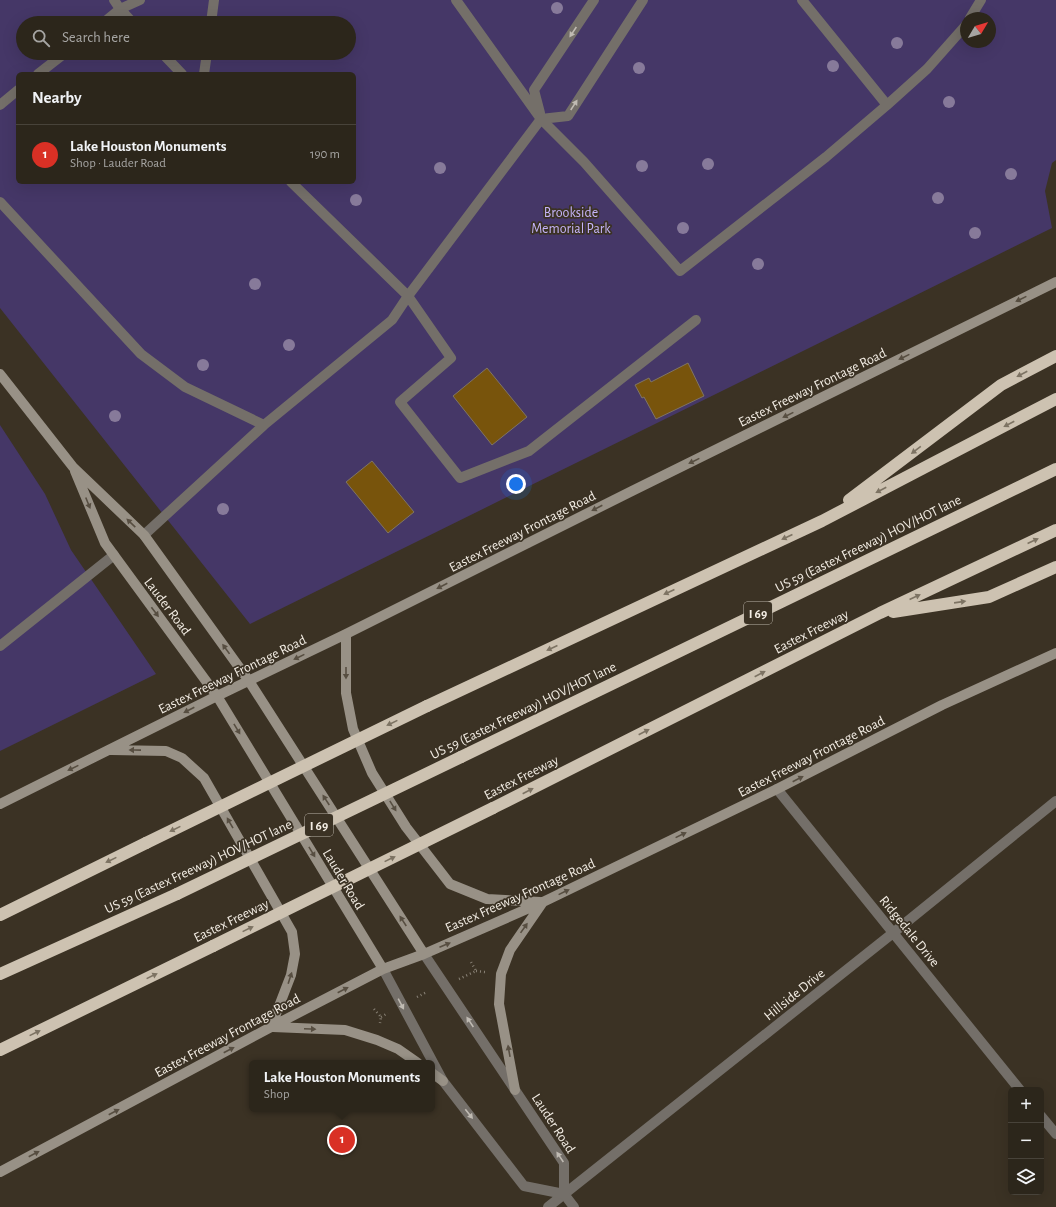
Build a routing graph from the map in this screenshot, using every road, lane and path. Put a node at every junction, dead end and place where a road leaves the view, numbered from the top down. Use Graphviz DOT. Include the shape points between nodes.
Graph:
graph roads {
  1 [pos="114,0"];
  2 [pos="140,0"];
  3 [pos="214,0"];
  4 [pos="456,0"];
  5 [pos="594,0"];
  6 [pos="644,0"];
  7 [pos="802,0"];
  8 [pos="981,0"];
  9 [pos="120,9"];
  10 [pos="974,12"];
  11 [pos="112,16"];
  12 [pos="126,16"];
  13 [pos="212,16"];
  14 [pos="960,32"];
  15 [pos="56,60"];
  16 [pos="169,60"];
  17 [pos="206,60"];
  18 [pos="41,72"];
  19 [pos="180,72"];
  20 [pos="204,72"];
  21 [pos="16,92"];
  22 [pos="0,104"];
  23 [pos="887,105"];
  24 [pos="541,119"];
  25 [pos="293,184"];
  26 [pos="0,202"];
  27 [pos="1056,282"];
  28 [pos="408,296"];
  29 [pos="696,320"];
  30 [pos="1056,356"];
  31 [pos="0,374"];
  32 [pos="1056,399"];
  33 [pos="264,425"];
  34 [pos="73,467"];
  35 [pos="1056,469"];
  36 [pos="822,521"];
  37 [pos="1056,530"];
  38 [pos="144,535"];
  39 [pos="114,555"];
  40 [pos="1056,567"];
  41 [pos="880,613"];
  42 [pos="346,634"];
  43 [pos="1,644"];
  44 [pos="1056,653"];
  45 [pos="249,681"];
  46 [pos="217,696"];
  47 [pos="110,750"];
  48 [pos="777,789"];
  49 [pos="1056,801"];
  50 [pos="0,804"];
  51 [pos="543,902"];
  52 [pos="0,915"];
  53 [pos="893,933"];
  54 [pos="424,954"];
  55 [pos="470,962"];
  56 [pos="383,969"];
  57 [pos="0,974"];
  58 [pos="454,981"];
  59 [pos="427,992"];
  60 [pos="411,1000"];
  61 [pos="374,1009"];
  62 [pos="388,1013"];
  63 [pos="380,1018"];
  64 [pos="379,1025"];
  65 [pos="271,1027"];
  66 [pos="0,1050"];
  67 [pos="414,1060"];
  68 [pos="432,1060"];
  69 [pos="435,1066"];
  70 [pos="435,1075"];
  71 [pos="443,1081"];
  72 [pos="1018,1087"];
  73 [pos="516,1090"];
  74 [pos="1044,1120"];
  75 [pos="1056,1134"];
  76 [pos="0,1172"];
  77 [pos="564,1194"];
  78 [pos="548,1207"];
  79 [pos="574,1207"];
  1 -- 9 [label="street"];
  2 -- 9 [label="street"];
  3 -- 13 [label="street"];
  4 -- 24 [label="street"];
  5 -- 24 [label="street, one-way" via="534,90"];
  24 -- 6 [label="street, one-way" via="568,116"];
  7 -- 23 [label="street"];
  8 -- 10 [label="street"];
  9 -- 11 [label="street"];
  9 -- 12 [label="street"];
  14 -- 23 [label="street" via="927,69"];
  15 -- 18 [label="street"];
  16 -- 19 [label="street"];
  17 -- 20 [label="street"];
  21 -- 22 [label="street"];
  23 -- 24 [label="street" via="826,157 680,271 584,162"];
  24 -- 28 [label="street"];
  25 -- 28 [label="street"];
  26 -- 33 [label="street" via="141,354 186,387"];
  27 -- 42 [label="main road, Eastex Freeway Frontage Road, one-way"];
  28 -- 29 [label="street" via="451,358 400,402 460,478 529,451"];
  28 -- 33 [label="street" via="392,320"];
  30 -- 36 [label="highway, one-way" via="1001,385"];
  31 -- 34 [label="main road, Lauder Road"];
  32 -- 36 [label="highway, one-way"];
  33 -- 38 [label="street"];
  38 -- 34 [label="main road, Lauder Road, one-way"];
  34 -- 39 [label="main road, Lauder Road, one-way" via="104,543"];
  35 -- 57 [label="highway, US 59 (Eastex Freeway) HOV/HOT lane / I 69, bridge" via="177,894"];
  36 -- 52 [label="highway, one-way, bridge" via="427,706"];
  41 -- 37 [label="highway, Eastex Freeway, one-way"];
  45 -- 38 [label="main road, Lauder Road, one-way"];
  39 -- 43 [label="street"];
  39 -- 46 [label="main road, Lauder Road, one-way"];
  41 -- 40 [label="highway, one-way" via="989,597"];
  66 -- 41 [label="highway, Eastex Freeway, one-way, bridge" via="493,808"];
  42 -- 45 [label="main road, Eastex Freeway Frontage Road, one-way"];
  42 -- 51 [label="main road, one-way" via="346,693 353,729 372,773 406,827 450,884 487,899"];
  48 -- 44 [label="main road, Eastex Freeway Frontage Road, one-way" via="942,705"];
  45 -- 46 [label="main road, Eastex Freeway Frontage Road"];
  54 -- 45 [label="main road, Lauder Road, one-way"];
  46 -- 47 [label="main road, Eastex Freeway Frontage Road, one-way"];
  46 -- 56 [label="main road, Lauder Road, one-way"];
  47 -- 50 [label="main road, Eastex Freeway Frontage Road, one-way"];
  65 -- 47 [label="main road, one-way" via="291,975 295,954 292,932 204,778 182,758 166,751"];
  51 -- 48 [label="main road, Eastex Freeway Frontage Road, one-way"];
  48 -- 53 [label="street, Ridgedale Drive"];
  49 -- 53 [label="street, Hillside Drive"];
  54 -- 51 [label="main road, Eastex Freeway Frontage Road, one-way"];
  73 -- 51 [label="main road, one-way" via="499,1004 501,974 510,950"];
  53 -- 72 [label="street, Ridgedale Drive"];
  53 -- 77 [label="street, Hillside Drive"];
  54 -- 56 [label="main road, Eastex Freeway Frontage Road"];
  73 -- 54 [label="street, Lauder Road, one-way"];
  55 -- 58 [label="path" via="476,971"];
  65 -- 56 [label="main road, Eastex Freeway Frontage Road, one-way"];
  56 -- 68 [label="street, Lauder Road, one-way"];
  59 -- 60 [label="path"];
  61 -- 63 [label="path"];
  62 -- 63 [label="path"];
  63 -- 64 [label="path"];
  65 -- 67 [label="main road, one-way" via="345,1030 398,1049"];
  76 -- 65 [label="main road, Eastex Freeway Frontage Road, one-way"];
  69 -- 71 [label="street, Lauder Road, one-way"];
  70 -- 71 [label="main road"];
  71 -- 77 [label="street, Lauder Road, one-way" via="524,1186"];
  77 -- 73 [label="street, Lauder Road, one-way" via="564,1163"];
  74 -- 75 [label="street"];
  77 -- 78 [label="street, Hillside Drive"];
  77 -- 79 [label="street"];
}
